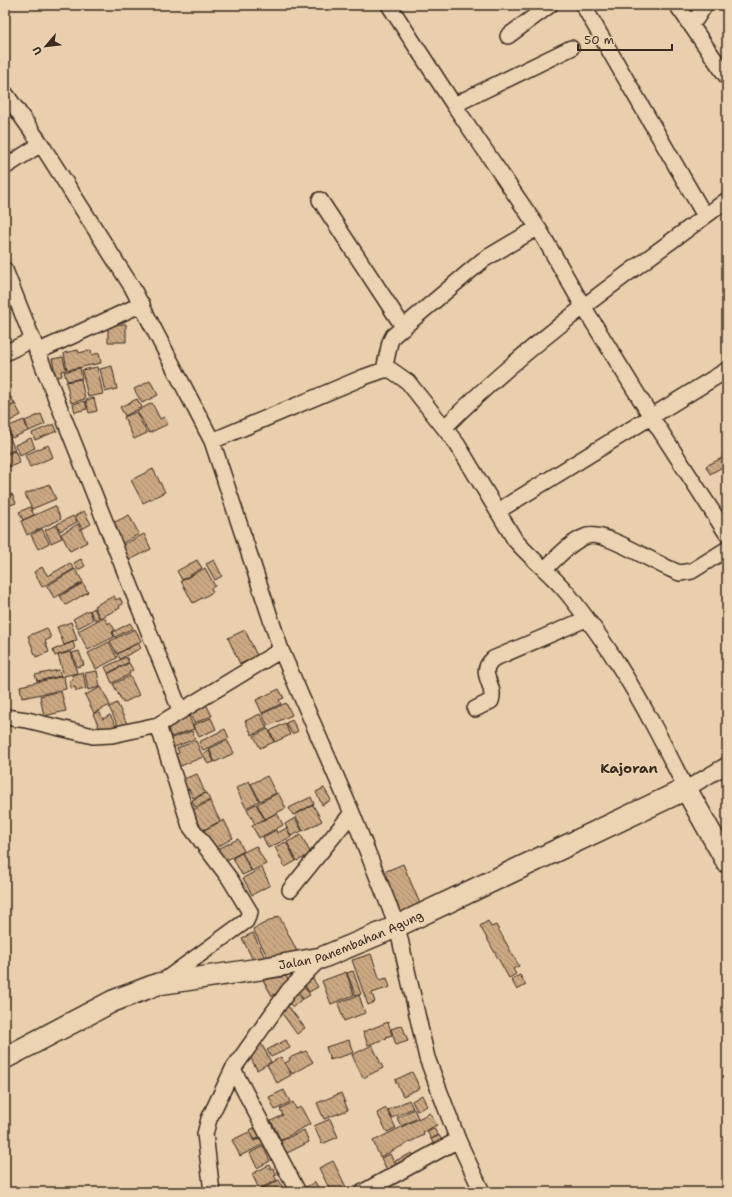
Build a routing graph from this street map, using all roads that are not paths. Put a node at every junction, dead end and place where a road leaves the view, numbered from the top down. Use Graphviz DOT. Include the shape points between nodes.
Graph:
graph roads {
  1 [pos="389,5"];
  2 [pos="550,5"];
  3 [pos="583,5"];
  4 [pos="677,5"];
  5 [pos="705,5"];
  6 [pos="688,22"];
  7 [pos="508,36"];
  8 [pos="571,48"];
  9 [pos="727,77"];
  10 [pos="5,92"];
  11 [pos="454,106"];
  12 [pos="37,147"];
  13 [pos="5,167"];
  14 [pos="320,200"];
  15 [pos="727,200"];
  16 [pos="705,216"];
  17 [pos="538,228"];
  18 [pos="5,270"];
  19 [pos="142,304"];
  20 [pos="583,306"];
  21 [pos="404,328"];
  22 [pos="35,346"];
  23 [pos="5,353"];
  24 [pos="384,370"];
  25 [pos="727,370"];
  26 [pos="652,418"];
  27 [pos="445,427"];
  28 [pos="219,439"];
  29 [pos="498,511"];
  30 [pos="727,534"];
  31 [pos="727,549"];
  32 [pos="545,569"];
  33 [pos="586,619"];
  34 [pos="279,651"];
  35 [pos="475,709"];
  36 [pos="180,710"];
  37 [pos="5,718"];
  38 [pos="158,725"];
  39 [pos="727,765"];
  40 [pos="686,789"];
  41 [pos="352,813"];
  42 [pos="727,862"];
  43 [pos="290,890"];
  44 [pos="389,929"];
  45 [pos="321,958"];
  46 [pos="162,983"];
  47 [pos="5,1058"];
  48 [pos="233,1069"];
  49 [pos="458,1140"];
  50 [pos="212,1192"];
  51 [pos="298,1192"];
  52 [pos="363,1192"];
  53 [pos="482,1192"];
  1 -- 11 [label="street"];
  2 -- 7 [label="street"];
  3 -- 16 [label="street"];
  4 -- 6 [label="street"];
  5 -- 6 [label="street" via="696,19"];
  6 -- 9 [label="street"];
  8 -- 11 [label="street"];
  10 -- 12 [label="street"];
  11 -- 17 [label="street"];
  12 -- 13 [label="street"];
  12 -- 19 [label="street"];
  14 -- 21 [label="street"];
  15 -- 16 [label="street"];
  16 -- 20 [label="street"];
  17 -- 20 [label="street"];
  17 -- 21 [label="street" via="483,260"];
  18 -- 22 [label="street"];
  19 -- 22 [label="street"];
  19 -- 28 [label="street"];
  20 -- 26 [label="street"];
  20 -- 27 [label="street" via="475,397"];
  21 -- 24 [label="street" via="391,339"];
  22 -- 23 [label="street"];
  22 -- 36 [label="street"];
  24 -- 27 [label="street" via="395,371 408,382"];
  24 -- 28 [label="street"];
  25 -- 26 [label="street"];
  26 -- 29 [label="street"];
  26 -- 30 [label="street"];
  27 -- 29 [label="street"];
  28 -- 34 [label="street"];
  29 -- 32 [label="street" via="524,550"];
  31 -- 32 [label="street" via="692,571 680,573 609,539 592,535 573,544"];
  32 -- 33 [label="street"];
  33 -- 35 [label="street" via="492,659 485,670 493,697 488,703"];
  33 -- 40 [label="street" via="619,665 657,731"];
  34 -- 36 [label="street"];
  34 -- 41 [label="street"];
  36 -- 38 [label="street"];
  37 -- 38 [label="street" via="27,720 93,736 112,735"];
  38 -- 46 [label="street" via="190,826 230,879 250,912 246,921"];
  39 -- 40 [label="street"];
  40 -- 42 [label="street"];
  40 -- 44 [label="street, Jalan Panembahan Agung"];
  41 -- 43 [label="street"];
  41 -- 44 [label="street"];
  44 -- 45 [label="street, Jalan Panembahan Agung"];
  44 -- 49 [label="street" via="425,1053"];
  45 -- 46 [label="street, Jalan Panembahan Agung"];
  45 -- 48 [label="street" via="289,990"];
  46 -- 47 [label="street, Jalan Panembahan Agung" via="113,1001"];
  48 -- 50 [label="street" via="207,1127"];
  48 -- 51 [label="street"];
  49 -- 52 [label="street"];
  49 -- 53 [label="street"];
}
